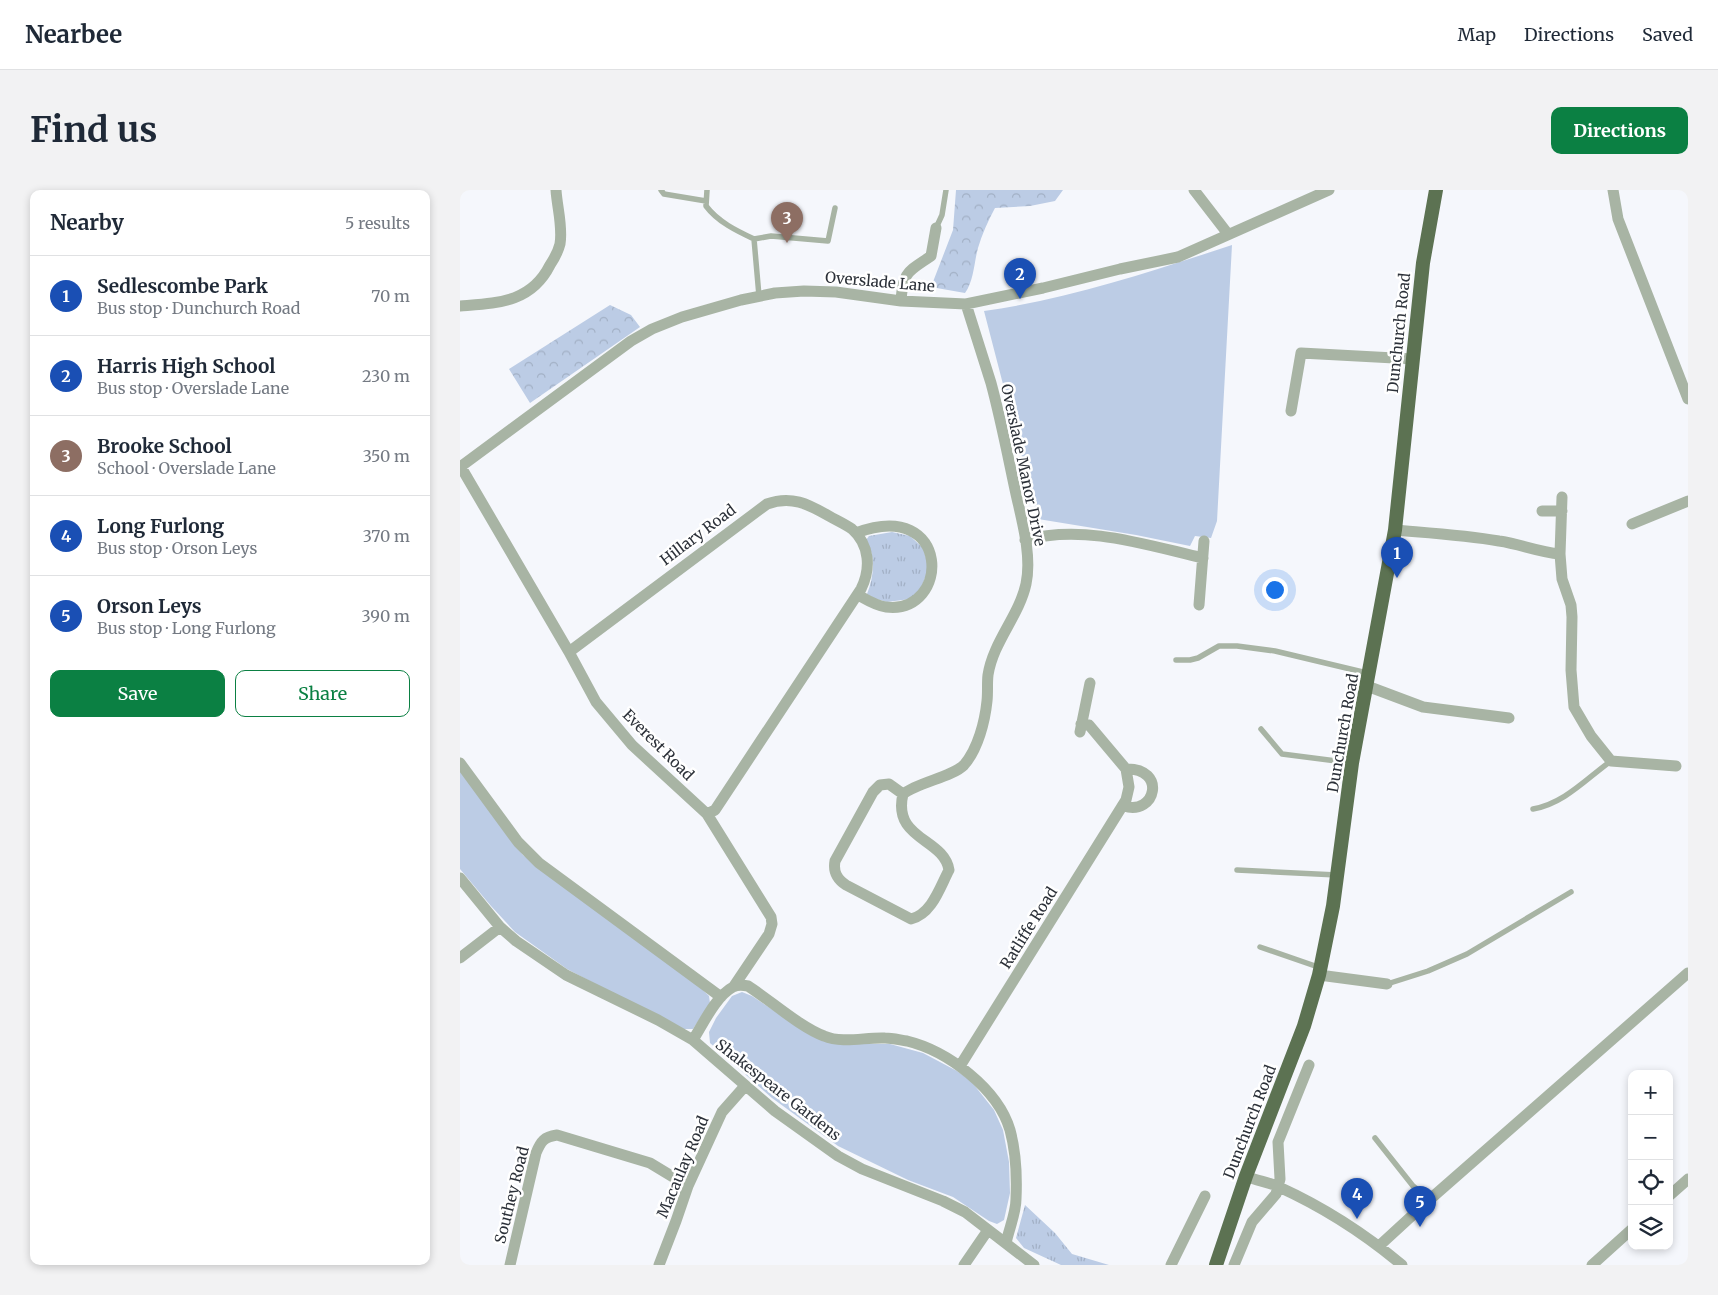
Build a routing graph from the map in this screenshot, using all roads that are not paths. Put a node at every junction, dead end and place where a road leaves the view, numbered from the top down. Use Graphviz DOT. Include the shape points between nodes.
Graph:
graph roads {
  1 [pos="556,190"];
  2 [pos="661,190"];
  3 [pos="707,190"];
  4 [pos="946,190"];
  5 [pos="1194,190"];
  6 [pos="1329,190"];
  7 [pos="1436,190"];
  8 [pos="1613,190"];
  9 [pos="706,201"];
  10 [pos="835,208"];
  11 [pos="936,228"];
  12 [pos="1228,234"];
  13 [pos="754,239"];
  14 [pos="759,296"];
  15 [pos="901,301"];
  16 [pos="966,304"];
  17 [pos="460,306"];
  18 [pos="1412,359"];
  19 [pos="1688,399"];
  20 [pos="1291,411"];
  21 [pos="461,467"];
  22 [pos="1562,498"];
  23 [pos="1688,501"];
  24 [pos="1542,511"];
  25 [pos="1562,511"];
  26 [pos="1632,524"];
  27 [pos="1395,530"];
  28 [pos="856,533"];
  29 [pos="1025,540"];
  30 [pos="1204,541"];
  31 [pos="1560,554"];
  32 [pos="1202,558"];
  33 [pos="858,595"];
  34 [pos="1199,605"];
  35 [pos="569,652"];
  36 [pos="1176,660"];
  37 [pos="1368,680"];
  38 [pos="1090,683"];
  39 [pos="1508,718"];
  40 [pos="1261,729"];
  41 [pos="1611,761"];
  42 [pos="460,763"];
  43 [pos="1352,763"];
  44 [pos="1676,766"];
  45 [pos="1126,769"];
  46 [pos="903,794"];
  47 [pos="1124,806"];
  48 [pos="1534,810"];
  49 [pos="707,814"];
  50 [pos="1237,870"];
  51 [pos="1338,875"];
  52 [pos="460,878"];
  53 [pos="1571,892"];
  54 [pos="500,927"];
  55 [pos="1260,947"];
  56 [pos="460,958"];
  57 [pos="1320,972"];
  58 [pos="1688,974"];
  59 [pos="1387,984"];
  60 [pos="734,986"];
  61 [pos="721,997"];
  62 [pos="693,1040"];
  63 [pos="1309,1065"];
  64 [pos="960,1066"];
  65 [pos="745,1086"];
  66 [pos="1375,1138"];
  67 [pos="1246,1176"];
  68 [pos="1688,1179"];
  69 [pos="688,1186"];
  70 [pos="1278,1186"];
  71 [pos="1673,1192"];
  72 [pos="1205,1196"];
  73 [pos="1428,1201"];
  74 [pos="988,1230"];
  75 [pos="1628,1234"];
  76 [pos="1006,1243"];
  77 [pos="1379,1246"];
  78 [pos="510,1265"];
  79 [pos="659,1265"];
  80 [pos="964,1265"];
  81 [pos="1034,1265"];
  82 [pos="1171,1265"];
  83 [pos="1216,1265"];
  84 [pos="1234,1265"];
  85 [pos="1402,1265"];
  86 [pos="1592,1265"];
  1 -- 17 [label="street" via="560,244 540,281 530,290 502,302"];
  2 -- 9 [label="lane" via="664,194"];
  3 -- 9 [label="lane"];
  4 -- 11 [label="lane"];
  5 -- 12 [label="street"];
  6 -- 12 [label="street, Overslade Lane"];
  7 -- 18 [label="highway, Dunchurch Road" via="1423,263"];
  8 -- 19 [label="street" via="1618,219"];
  9 -- 13 [label="lane" via="714,216"];
  10 -- 13 [label="lane" via="828,241 771,236"];
  11 -- 15 [label="street" via="931,256 908,272 902,284"];
  12 -- 16 [label="street, Overslade Lane" via="1178,257"];
  13 -- 14 [label="lane"];
  14 -- 15 [label="street, Overslade Lane" via="804,291 836,292"];
  14 -- 21 [label="street, Overslade Lane" via="682,317 631,341"];
  15 -- 16 [label="street, Overslade Lane"];
  16 -- 29 [label="street, Overslade Manor Drive" via="991,384"];
  18 -- 20 [label="street" via="1301,353"];
  18 -- 27 [label="highway, Dunchurch Road"];
  21 -- 35 [label="street, Everest Road"];
  22 -- 25 [label="street"];
  23 -- 26 [label="street"];
  24 -- 25 [label="street"];
  25 -- 31 [label="street"];
  27 -- 31 [label="street" via="1486,539"];
  27 -- 37 [label="highway, Dunchurch Road"];
  28 -- 33 [label="street" via="865,548 868,566"];
  28 -- 33 [label="street" via="888,527 909,529 926,542 932,567 926,589 908,604 886,607"];
  28 -- 35 [label="street, Hillary Road" via="802,501 783,499 767,504"];
  29 -- 32 [label="street" via="1043,535 1086,534"];
  29 -- 46 [label="street, Overslade Manor Drive" via="1026,583 995,651 988,674 984,721 977,742 963,766"];
  30 -- 32 [label="street"];
  31 -- 41 [label="street" via="1562,579 1571,605 1574,706 1591,736"];
  32 -- 34 [label="street"];
  33 -- 49 [label="street" via="715,810"];
  35 -- 49 [label="street, Everest Road" via="596,702 632,745"];
  36 -- 37 [label="lane" via="1198,658 1219,646 1236,646 1275,651"];
  37 -- 39 [label="street" via="1423,707"];
  37 -- 43 [label="highway, Dunchurch Road"];
  38 -- 45 [label="street" via="1080,728 1089,725"];
  40 -- 43 [label="lane" via="1282,754"];
  41 -- 44 [label="street"];
  41 -- 48 [label="lane" via="1553,803"];
  42 -- 61 [label="street" via="518,842 539,863"];
  43 -- 51 [label="highway, Dunchurch Road"];
  45 -- 47 [label="street, Ratliffe Road" via="1129,787"];
  45 -- 47 [label="street" via="1146,773 1152,787 1144,805 1135,808"];
  46 -- 46 [label="street" via="889,784 880,785 873,792 835,861 834,869 838,879 846,885 911,919 926,912 949,870 940,852 912,832 903,816"];
  47 -- 64 [label="street, Ratliffe Road"];
  49 -- 60 [label="street, Everest Road" via="771,917 769,934"];
  50 -- 51 [label="lane"];
  51 -- 57 [label="highway, Dunchurch Road"];
  52 -- 54 [label="street, Shakespeare Gardens"];
  53 -- 59 [label="lane" via="1467,954"];
  54 -- 56 [label="street"];
  54 -- 62 [label="street, Shakespeare Gardens" via="566,975"];
  55 -- 57 [label="lane"];
  57 -- 59 [label="street"];
  57 -- 67 [label="highway, Dunchurch Road" via="1304,1026"];
  58 -- 73 [label="street"];
  60 -- 61 [label="street, Shakespeare Gardens"];
  60 -- 64 [label="street" via="748,986 824,1036 908,1042 933,1050"];
  61 -- 62 [label="street, Shakespeare Gardens"];
  62 -- 65 [label="street, Shakespeare Gardens"];
  63 -- 70 [label="street" via="1278,1142"];
  64 -- 76 [label="street" via="990,1096 1010,1130 1016,1171 1016,1201"];
  65 -- 69 [label="street, Macaulay Road" via="722,1112"];
  65 -- 74 [label="street, Shakespeare Gardens" via="838,1156 965,1212"];
  66 -- 73 [label="lane"];
  67 -- 70 [label="street"];
  67 -- 83 [label="highway, Dunchurch Road"];
  68 -- 71 [label="street"];
  69 -- 78 [label="street, Southey Road" via="650,1163 556,1134 548,1136 541,1141 536,1153"];
  69 -- 79 [label="street, Macaulay Road"];
  70 -- 77 [label="street" via="1352,1227"];
  70 -- 84 [label="street" via="1276,1194 1252,1222"];
  72 -- 82 [label="street"];
  73 -- 77 [label="street"];
  74 -- 76 [label="street, Shakespeare Gardens"];
  74 -- 80 [label="street"];
  75 -- 86 [label="street"];
  76 -- 81 [label="street, Shakespeare Gardens"];
  77 -- 85 [label="street"];
}
